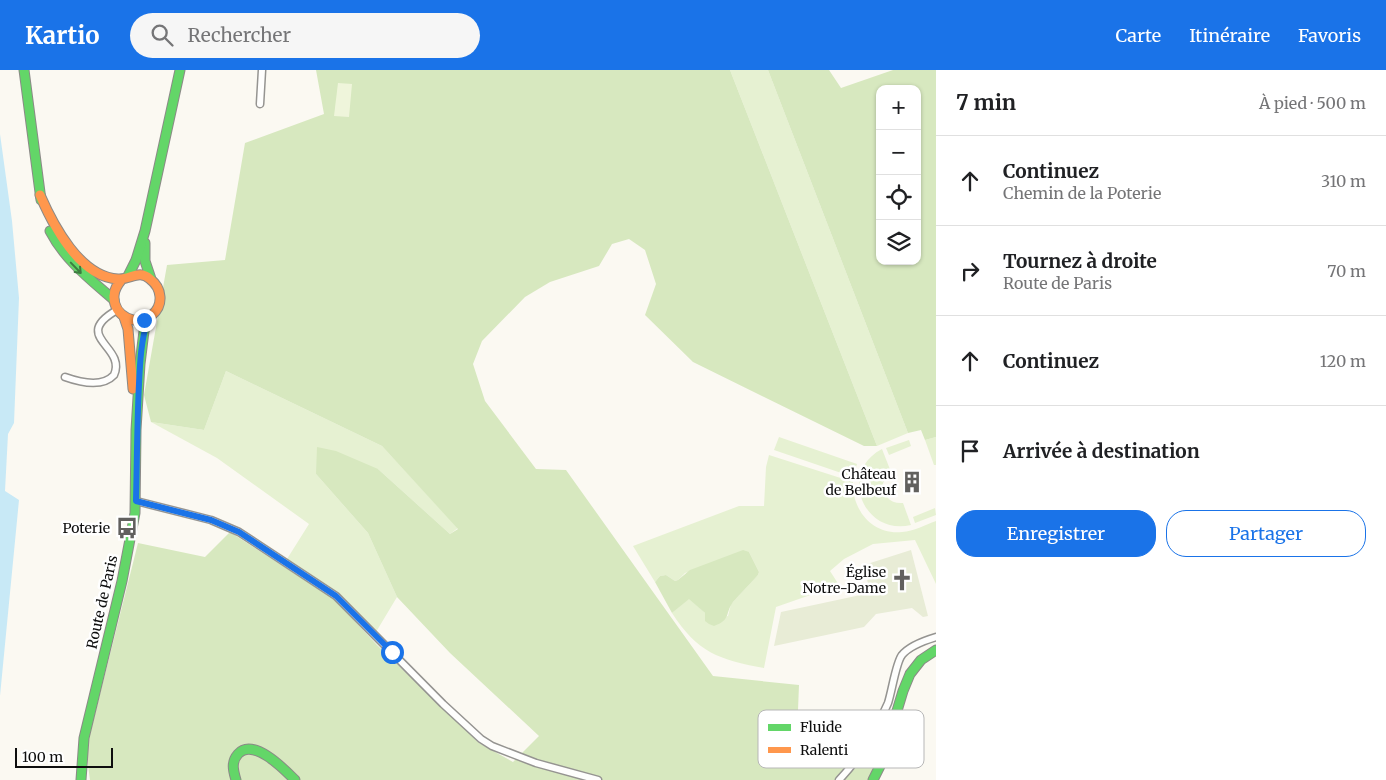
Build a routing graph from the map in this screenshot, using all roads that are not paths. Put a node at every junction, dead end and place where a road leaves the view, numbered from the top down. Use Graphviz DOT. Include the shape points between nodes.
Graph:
graph roads {
  1 [pos="24,70"];
  2 [pos="180,70"];
  3 [pos="262,70"];
  4 [pos="260,104"];
  5 [pos="40,195"];
  6 [pos="146,226"];
  7 [pos="125,277"];
  8 [pos="151,279"];
  9 [pos="114,300"];
  10 [pos="117,310"];
  11 [pos="124,317"];
  12 [pos="148,319"];
  13 [pos="65,377"];
  14 [pos="136,430"];
  15 [pos="136,501"];
  16 [pos="936,637"];
  17 [pos="936,650"];
  18 [pos="884,710"];
  19 [pos="899,710"];
  20 [pos="850,768"];
  21 [pos="81,780"];
  22 [pos="236,780"];
  23 [pos="295,780"];
  24 [pos="598,780"];
  25 [pos="839,780"];
  1 -- 5 [label="main road"];
  2 -- 6 [label="main road"];
  3 -- 4 [label="street"];
  5 -- 7 [label="main road" via="68,248 101,275"];
  5 -- 9 [label="main road, one-way" via="45,219 59,248 75,268"];
  6 -- 7 [label="main road" via="134,265"];
  6 -- 8 [label="main road" via="143,261"];
  7 -- 8 [label="main road" via="141,274"];
  7 -- 9 [label="main road" via="115,288"];
  8 -- 12 [label="main road" via="158,287 160,302"];
  9 -- 10 [label="main road"];
  10 -- 11 [label="main road"];
  10 -- 13 [label="street" via="104,317 98,327 100,338 114,356 114,375 99,382"];
  11 -- 12 [label="main road" via="136,321"];
  11 -- 14 [label="main road" via="128,330"];
  12 -- 14 [label="main road" via="140,364"];
  14 -- 15 [label="main road, Route de Paris"];
  15 -- 21 [label="main road, Route de Paris" via="122,581 84,738"];
  15 -- 24 [label="street" via="211,520 239,532 336,596 481,739 536,763"];
  16 -- 18 [label="street" via="911,648 900,657"];
  17 -- 19 [label="main road" via="921,660 910,674"];
  20 -- 25 [label="street"];
  22 -- 23 [label="main road" via="233,772 235,757 250,749 262,753"];
}
